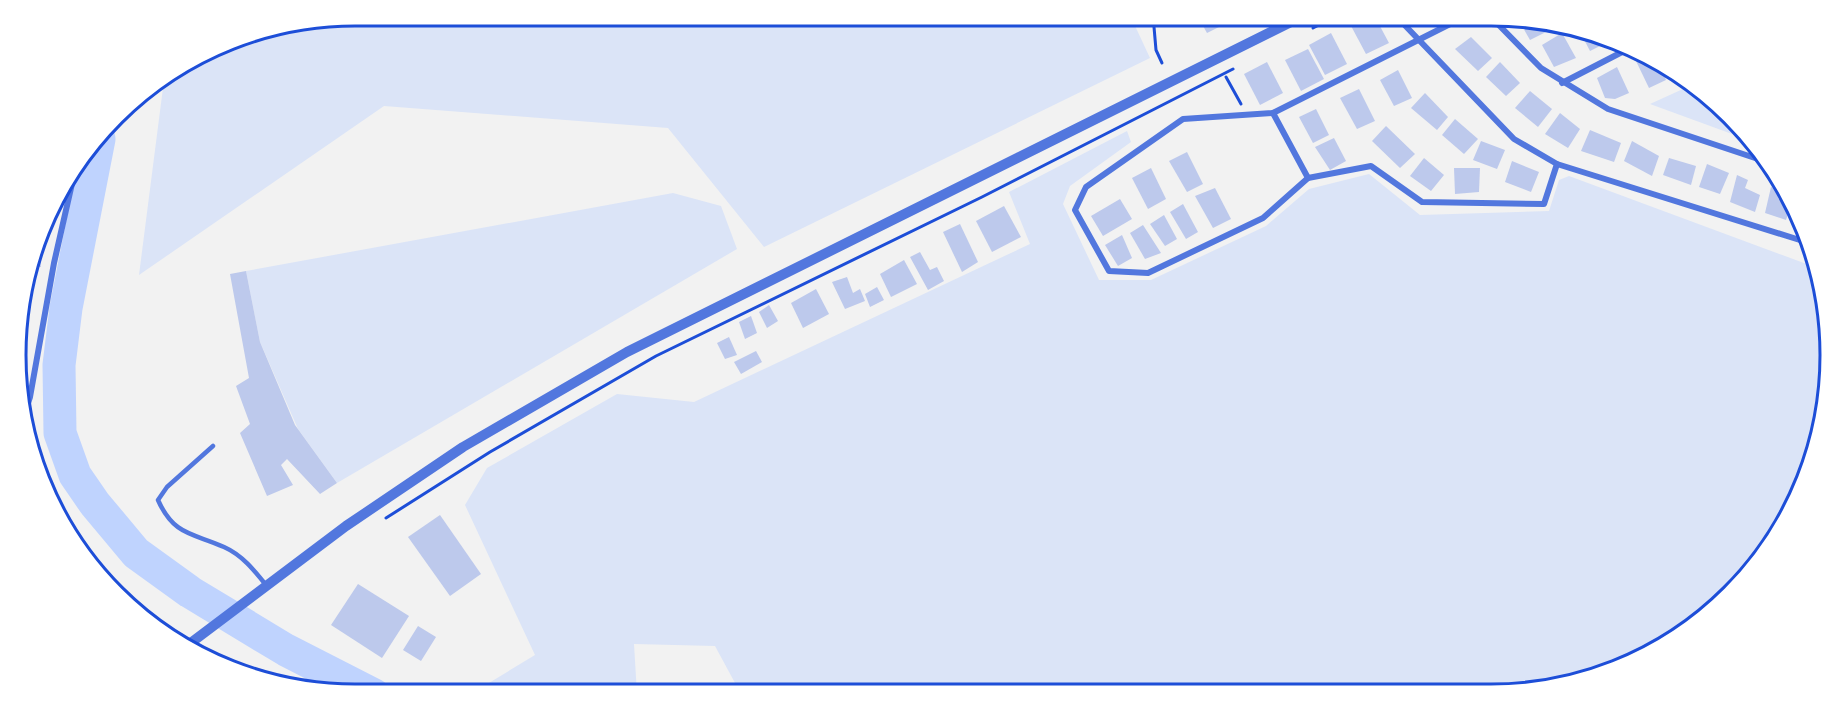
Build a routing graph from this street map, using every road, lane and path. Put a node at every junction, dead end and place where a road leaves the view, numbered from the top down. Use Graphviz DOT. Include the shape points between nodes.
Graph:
graph roads {
  1 [pos="1154,25"];
  2 [pos="1285,25"];
  3 [pos="1319,25"];
  4 [pos="1405,25"];
  5 [pos="1446,25"];
  6 [pos="1499,25"];
  7 [pos="1307,31"];
  8 [pos="1418,38"];
  9 [pos="1621,53"];
  10 [pos="1162,63"];
  11 [pos="1234,68"];
  12 [pos="1226,77"];
  13 [pos="1562,83"];
  14 [pos="1273,112"];
  15 [pos="1246,114"];
  16 [pos="1754,158"];
  17 [pos="1557,164"];
  18 [pos="1308,178"];
  19 [pos="71,189"];
  20 [pos="1798,239"];
  21 [pos="29,401"];
  22 [pos="213,446"];
  23 [pos="376,524"];
  24 [pos="266,585"];
  25 [pos="193,641"];
  1 -- 10 [label="path" via="1156,50"];
  2 -- 24 [label="street" via="627,352 463,447"];
  3 -- 7 [label="path"];
  4 -- 8 [label="street"];
  5 -- 8 [label="street"];
  6 -- 13 [label="street" via="1541,68"];
  8 -- 14 [label="street"];
  8 -- 17 [label="street" via="1514,139"];
  9 -- 13 [label="street"];
  11 -- 23 [label="path" via="656,356 490,452"];
  12 -- 15 [label="path"];
  13 -- 16 [label="street" via="1608,109"];
  14 -- 15 [label="street"];
  14 -- 18 [label="street"];
  15 -- 18 [label="street" via="1183,119 1086,187 1075,210 1109,271 1148,273 1263,218"];
  17 -- 18 [label="street" via="1544,204 1422,202 1371,166"];
  17 -- 20 [label="street"];
  19 -- 21 [label="street"];
  22 -- 24 [label="lane" via="158,500 175,526 224,548 250,565"];
  24 -- 25 [label="street"];
}
